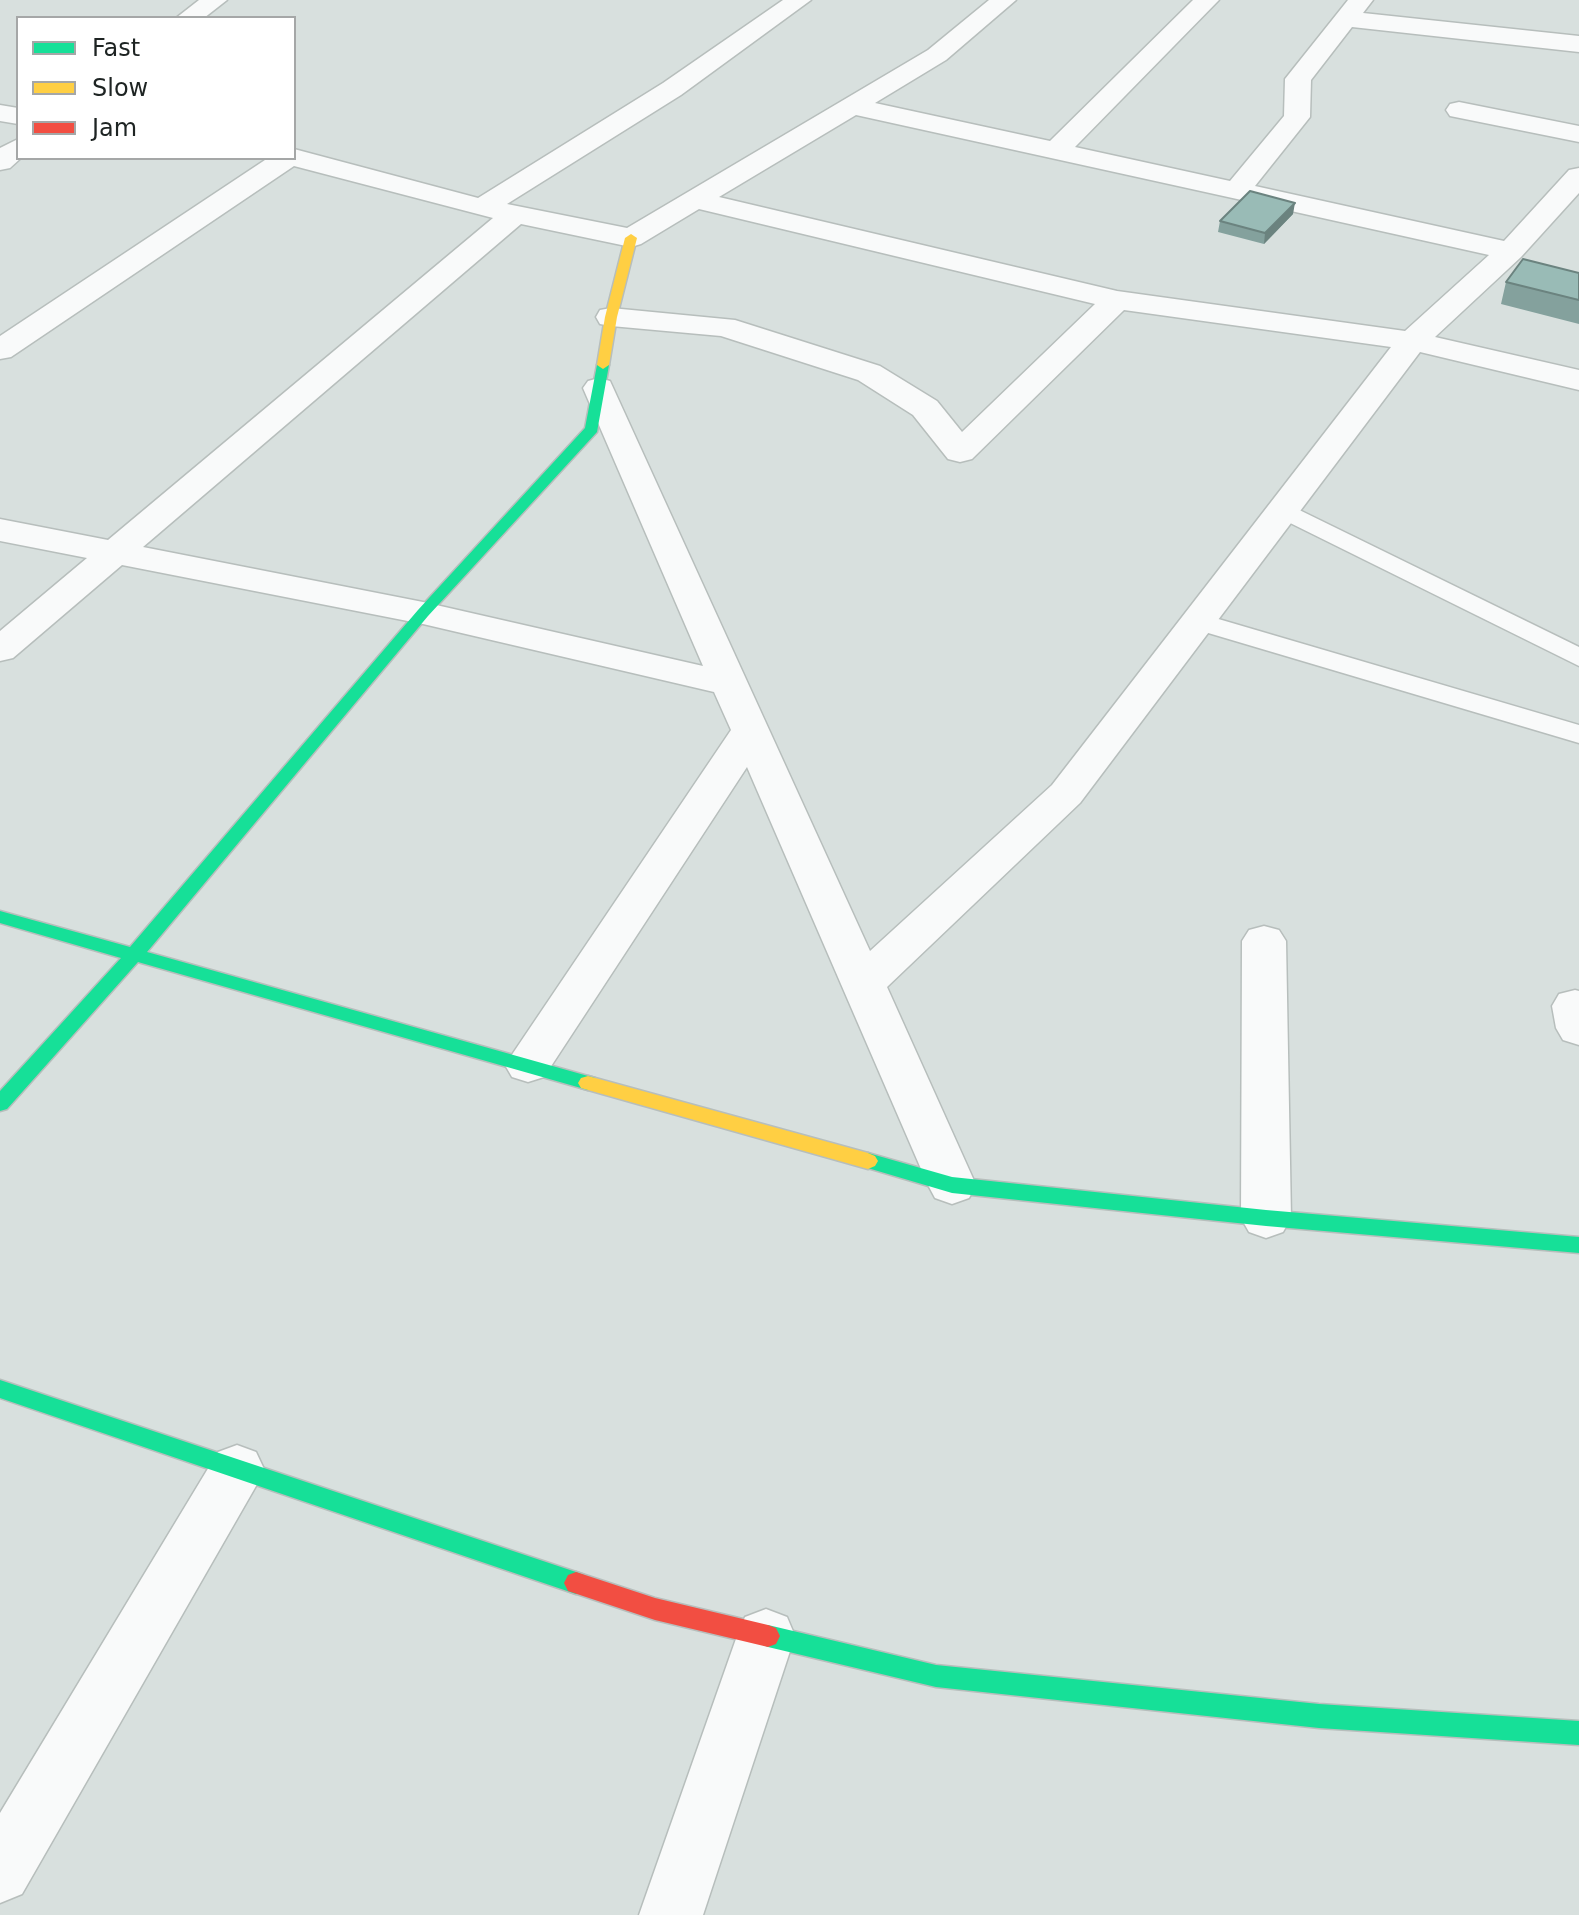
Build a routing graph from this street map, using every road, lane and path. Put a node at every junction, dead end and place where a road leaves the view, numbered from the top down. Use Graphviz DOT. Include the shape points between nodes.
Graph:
graph roads {
  1 [pos="215,0"];
  2 [pos="799,0"];
  3 [pos="1004,0"];
  4 [pos="1207,0"];
  5 [pos="1354,10"];
  6 [pos="191,16"];
  7 [pos="1579,44"];
  8 [pos="852,106"];
  9 [pos="1459,110"];
  10 [pos="1579,134"];
  11 [pos="16,149"];
  12 [pos="1056,151"];
  13 [pos="296,158"];
  14 [pos="284,160"];
  15 [pos="0,162"];
  16 [pos="1579,176"];
  17 [pos="1237,191"];
  18 [pos="696,200"];
  19 [pos="499,211"];
  20 [pos="631,238"];
  21 [pos="1511,251"];
  22 [pos="1117,300"];
  23 [pos="611,317"];
  24 [pos="1412,341"];
  25 [pos="0,350"];
  26 [pos="1579,380"];
  27 [pos="599,388"];
  28 [pos="1283,510"];
  29 [pos="0,530"];
  30 [pos="112,554"];
  31 [pos="423,613"];
  32 [pos="1198,621"];
  33 [pos="0,650"];
  34 [pos="1579,658"];
  35 [pos="731,684"];
  36 [pos="751,730"];
  37 [pos="1578,734"];
  38 [pos="0,917"];
  39 [pos="1264,941"];
  40 [pos="134,955"];
  41 [pos="863,983"];
  42 [pos="528,1065"];
  43 [pos="0,1104"];
  44 [pos="952,1185"];
  45 [pos="1266,1218"];
  46 [pos="1579,1245"];
  47 [pos="0,1389"];
  48 [pos="237,1469"];
  49 [pos="766,1636"];
  50 [pos="1579,1733"];
  51 [pos="0,1872"];
  52 [pos="671,1915"];
  1 -- 6 [label="street"];
  2 -- 19 [label="street"];
  3 -- 8 [label="street" via="937,55"];
  4 -- 12 [label="street"];
  5 -- 7 [label="street"];
  5 -- 17 [label="street" via="1298,79 1297,117"];
  8 -- 12 [label="street"];
  8 -- 18 [label="street"];
  9 -- 10 [label="street"];
  11 -- 15 [label="street"];
  12 -- 17 [label="street"];
  13 -- 19 [label="street"];
  14 -- 25 [label="street"];
  16 -- 21 [label="street"];
  17 -- 21 [label="street"];
  18 -- 20 [label="street"];
  18 -- 22 [label="street"];
  19 -- 20 [label="street"];
  19 -- 30 [label="street"];
  20 -- 23 [label="street"];
  21 -- 24 [label="street"];
  22 -- 23 [label="street" via="960,452 925,408 869,373 724,327"];
  22 -- 24 [label="street"];
  23 -- 27 [label="street"];
  24 -- 26 [label="street"];
  24 -- 28 [label="street"];
  27 -- 31 [label="street" via="592,429"];
  27 -- 35 [label="street"];
  28 -- 32 [label="street"];
  28 -- 34 [label="lane"];
  29 -- 30 [label="street"];
  30 -- 31 [label="street"];
  30 -- 33 [label="street"];
  31 -- 35 [label="street"];
  31 -- 40 [label="street"];
  32 -- 37 [label="lane"];
  32 -- 41 [label="street" via="1066,794"];
  35 -- 36 [label="street"];
  36 -- 41 [label="street"];
  36 -- 42 [label="street"];
  38 -- 40 [label="street"];
  39 -- 45 [label="street"];
  40 -- 42 [label="street"];
  40 -- 43 [label="street"];
  41 -- 44 [label="street"];
  42 -- 44 [label="street"];
  44 -- 45 [label="street"];
  45 -- 46 [label="street"];
  47 -- 48 [label="street"];
  48 -- 49 [label="street" via="655,1609"];
  48 -- 51 [label="street"];
  49 -- 50 [label="street" via="936,1676 1319,1716"];
  49 -- 52 [label="street"];
}
